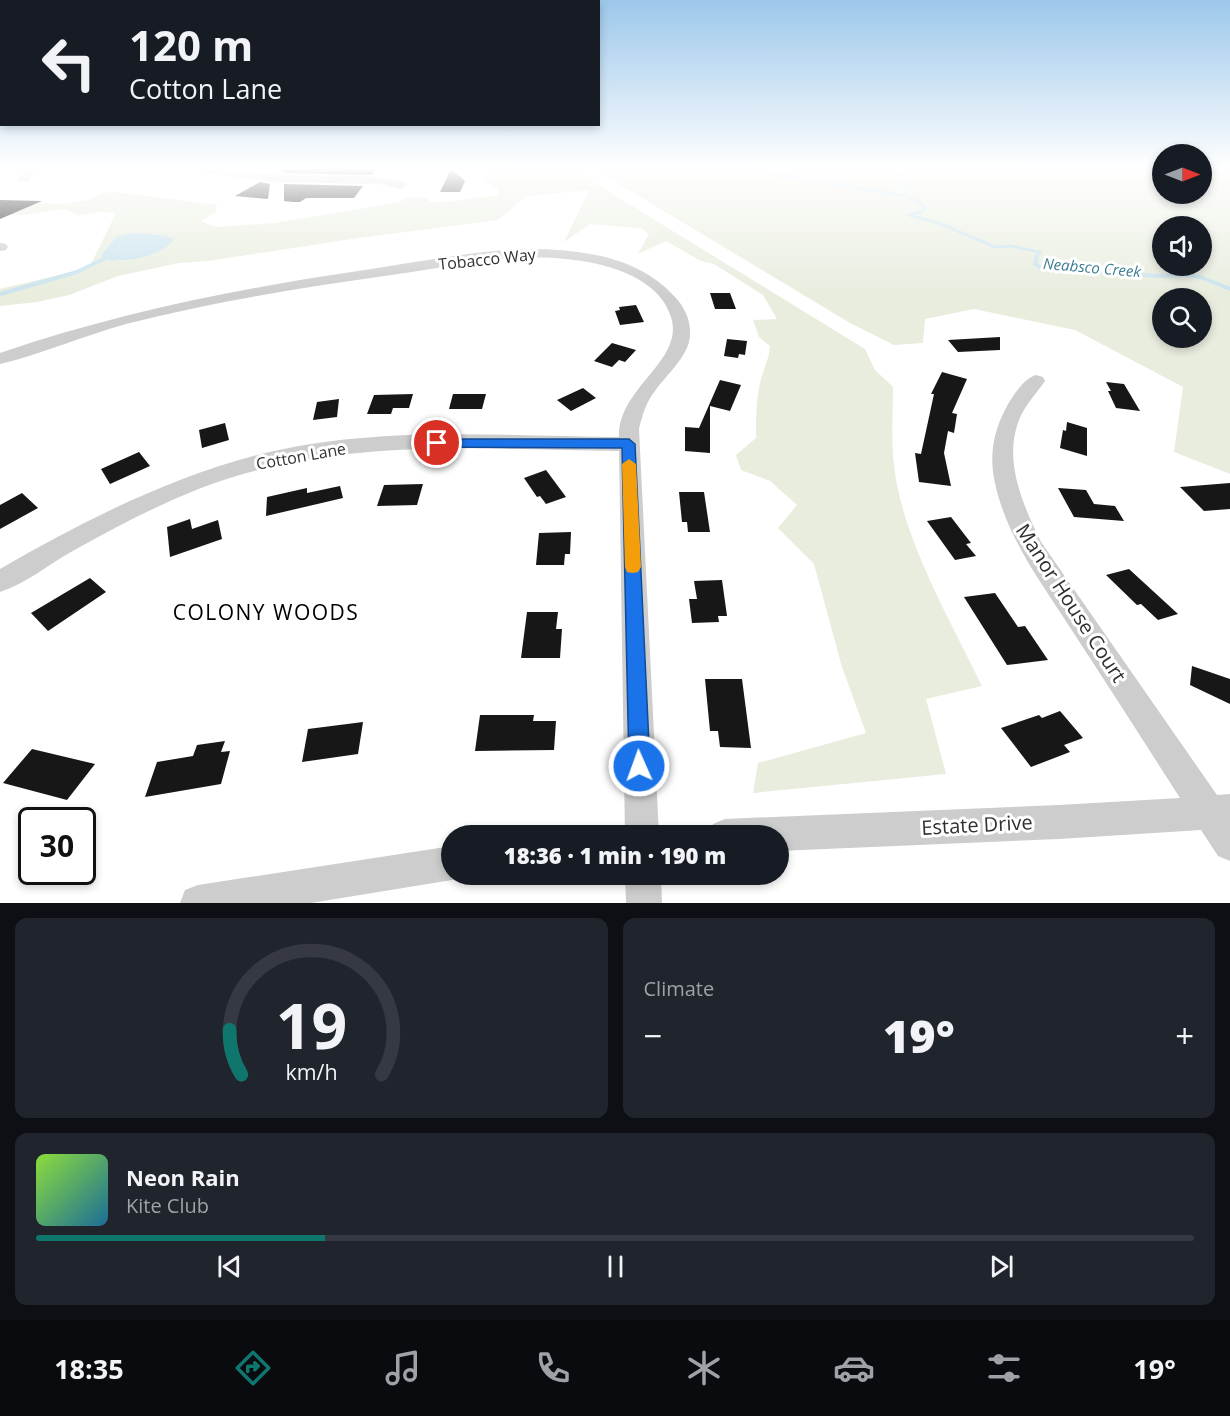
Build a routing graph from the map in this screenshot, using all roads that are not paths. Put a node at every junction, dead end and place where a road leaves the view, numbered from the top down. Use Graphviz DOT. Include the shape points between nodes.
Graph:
graph roads {
  1 [pos="0,359"];
  2 [pos="1036,381"];
  3 [pos="629,444"];
  4 [pos="0,582"];
  5 [pos="1219,812"];
  6 [pos="642,825"];
  7 [pos="789,833"];
  8 [pos="1230,844"];
  9 [pos="441,865"];
  10 [pos="643,885"];
  11 [pos="198,903"];
  12 [pos="644,903"];
  1 -- 3 [label="street, Tobacco Way" via="105,323 209,300 494,255 570,255 620,267 649,281 670,299 681,321 680,343 672,359 639,399 632,416"];
  2 -- 5 [label="street, Manor House Court" via="1022,396 1004,434 1001,452 1010,502 1031,547"];
  3 -- 4 [label="street, Cotton Lane" via="395,444 308,452 262,462 182,487 143,504"];
  3 -- 6 [label="street, Tobacco Way"];
  5 -- 7 [label="street, Estate Drive"];
  5 -- 8 [label="street, Manor House Court"];
  9 -- 11 [label="street"];
  10 -- 12 [label="street"];
}
